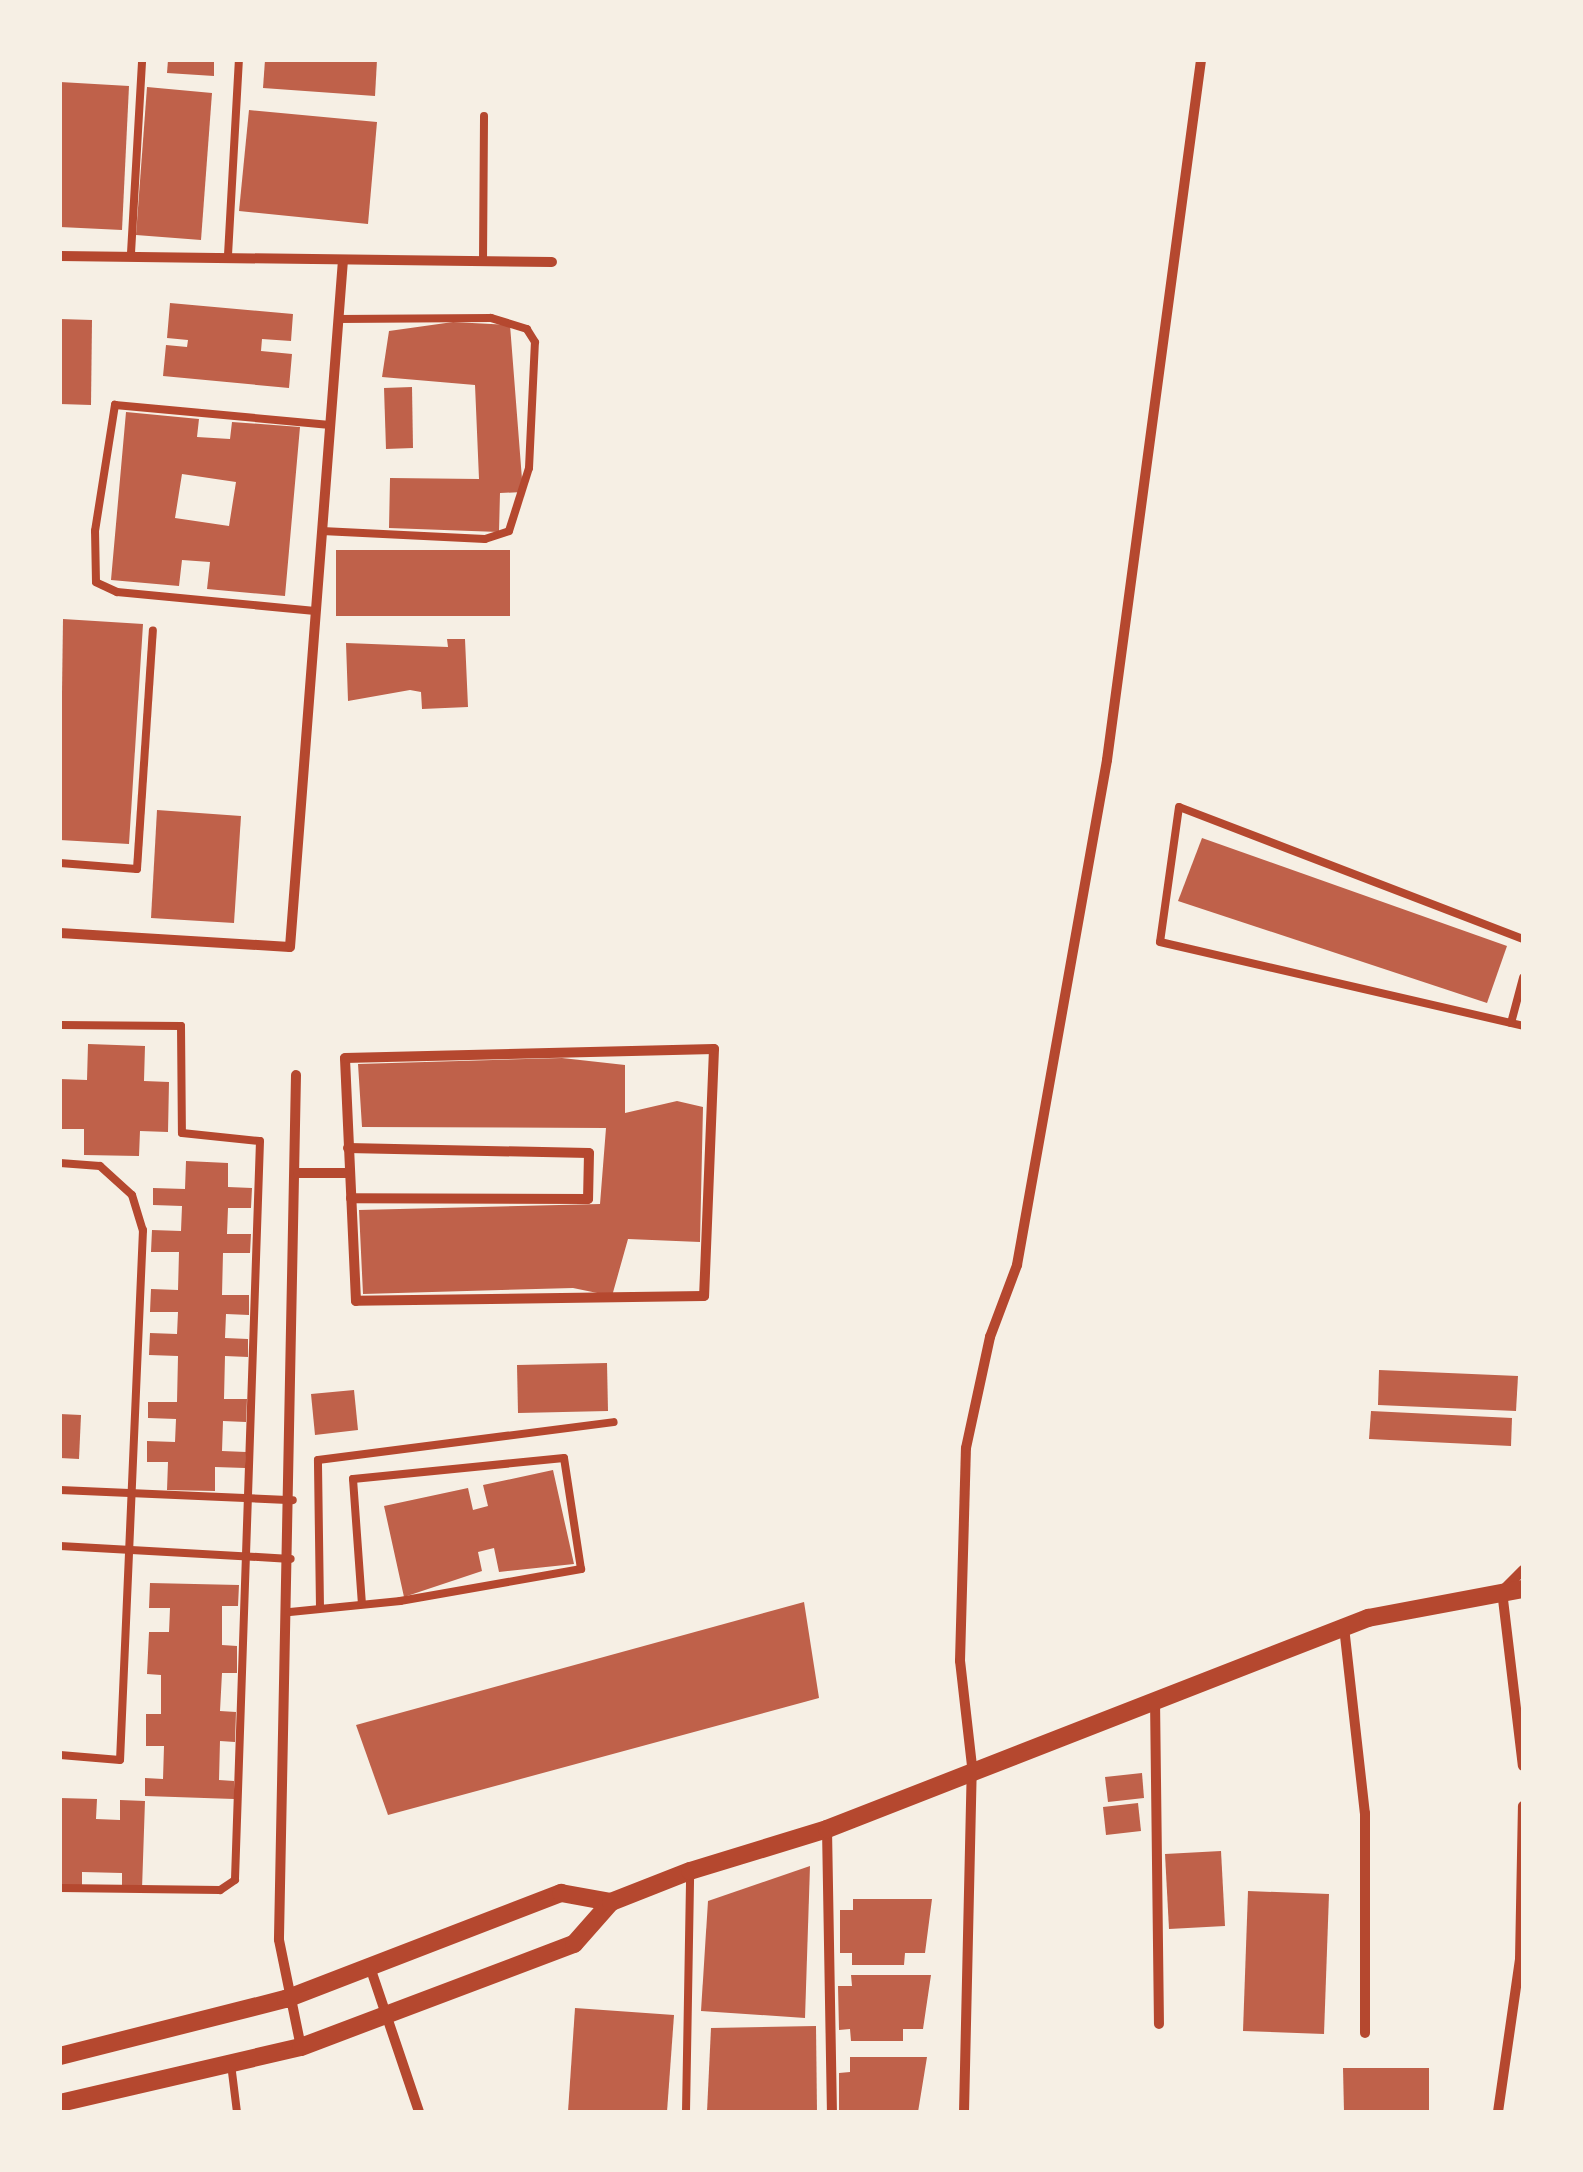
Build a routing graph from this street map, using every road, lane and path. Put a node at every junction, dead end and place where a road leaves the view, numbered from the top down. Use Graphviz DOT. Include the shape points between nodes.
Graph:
graph roads {
  1 [pos="142,60"];
  2 [pos="239,60"];
  3 [pos="1201,60"];
  4 [pos="484,116"];
  5 [pos="131,253"];
  6 [pos="60,256"];
  7 [pos="228,256"];
  8 [pos="342,260"];
  9 [pos="482,262"];
  10 [pos="552,262"];
  11 [pos="338,319"];
  12 [pos="330,425"];
  13 [pos="322,531"];
  14 [pos="315,611"];
  15 [pos="153,631"];
  16 [pos="60,864"];
  17 [pos="60,933"];
  18 [pos="1523,938"];
  19 [pos="1523,978"];
  20 [pos="1511,1023"];
  21 [pos="60,1026"];
  22 [pos="1523,1026"];
  23 [pos="296,1074"];
  24 [pos="348,1148"];
  25 [pos="60,1163"];
  26 [pos="350,1172"];
  27 [pos="298,1173"];
  28 [pos="351,1198"];
  29 [pos="614,1422"];
  30 [pos="60,1490"];
  31 [pos="131,1495"];
  32 [pos="251,1498"];
  33 [pos="293,1500"];
  34 [pos="60,1546"];
  35 [pos="124,1548"];
  36 [pos="252,1557"];
  37 [pos="291,1559"];
  38 [pos="1523,1570"];
  39 [pos="1523,1589"];
  40 [pos="1502,1591"];
  41 [pos="362,1604"];
  42 [pos="320,1608"];
  43 [pos="290,1612"];
  44 [pos="1344,1627"];
  45 [pos="1155,1698"];
  46 [pos="60,1754"];
  47 [pos="972,1766"];
  48 [pos="1523,1766"];
  49 [pos="1523,1806"];
  50 [pos="827,1828"];
  51 [pos="1521,1869"];
  52 [pos="690,1871"];
  53 [pos="60,1888"];
  54 [pos="610,1902"];
  55 [pos="370,1967"];
  56 [pos="286,1998"];
  57 [pos="387,2015"];
  58 [pos="1159,2024"];
  59 [pos="1365,2033"];
  60 [pos="301,2048"];
  61 [pos="60,2056"];
  62 [pos="232,2064"];
  63 [pos="60,2104"];
  64 [pos="238,2112"];
  65 [pos="419,2112"];
  66 [pos="686,2112"];
  67 [pos="832,2112"];
  68 [pos="964,2112"];
  69 [pos="1498,2112"];
  1 -- 5 [label="lane"];
  2 -- 7 [label="lane"];
  3 -- 47 [label="street" via="1107,760 1017,1265 990,1337 966,1448 960,1661"];
  4 -- 9 [label="lane"];
  5 -- 6 [label="street"];
  5 -- 7 [label="street"];
  7 -- 8 [label="street"];
  8 -- 9 [label="street"];
  8 -- 11 [label="street"];
  9 -- 10 [label="street"];
  11 -- 12 [label="street"];
  11 -- 13 [label="lane" via="491,318 526,329 535,342 529,468 509,532 485,539"];
  12 -- 13 [label="street"];
  12 -- 14 [label="lane" via="115,405 97,512 96,582 117,592"];
  13 -- 14 [label="street"];
  14 -- 17 [label="street" via="290,947"];
  15 -- 16 [label="lane" via="138,868"];
  18 -- 20 [label="lane" via="1179,807 1160,942"];
  19 -- 20 [label="lane"];
  20 -- 22 [label="lane"];
  21 -- 32 [label="lane" via="181,1026 182,1134 260,1142"];
  23 -- 27 [label="street"];
  24 -- 26 [label="street"];
  24 -- 28 [label="street" via="590,1153 588,1199"];
  24 -- 28 [label="street" via="345,1058 714,1049 704,1296 356,1301"];
  25 -- 31 [label="lane" via="100,1166 132,1195 142,1230"];
  26 -- 27 [label="street"];
  26 -- 28 [label="street"];
  27 -- 33 [label="street"];
  29 -- 42 [label="lane" via="318,1460"];
  30 -- 31 [label="lane"];
  31 -- 32 [label="lane"];
  31 -- 35 [label="lane"];
  32 -- 33 [label="lane"];
  32 -- 36 [label="lane"];
  33 -- 37 [label="street"];
  34 -- 35 [label="lane"];
  35 -- 36 [label="lane"];
  35 -- 46 [label="lane" via="120,1760"];
  36 -- 37 [label="lane"];
  36 -- 53 [label="lane" via="234,1880 220,1890"];
  37 -- 43 [label="street"];
  38 -- 40 [label="street"];
  39 -- 40 [label="street"];
  40 -- 44 [label="street"];
  40 -- 48 [label="street"];
  41 -- 41 [label="lane" via="581,1570 564,1458 353,1479"];
  41 -- 42 [label="lane"];
  42 -- 43 [label="lane"];
  43 -- 56 [label="street" via="279,1940"];
  44 -- 45 [label="street"];
  44 -- 59 [label="street" via="1366,1813"];
  45 -- 47 [label="street"];
  45 -- 58 [label="street"];
  47 -- 50 [label="street"];
  47 -- 68 [label="street"];
  49 -- 51 [label="street"];
  50 -- 52 [label="street"];
  50 -- 67 [label="street"];
  51 -- 69 [label="street" via="1520,1959"];
  52 -- 54 [label="street"];
  52 -- 66 [label="lane"];
  54 -- 55 [label="street" via="561,1892"];
  54 -- 57 [label="street" via="574,1944"];
  55 -- 56 [label="street"];
  55 -- 57 [label="street"];
  56 -- 60 [label="street"];
  56 -- 61 [label="street"];
  57 -- 60 [label="street"];
  57 -- 65 [label="street"];
  60 -- 62 [label="street"];
  62 -- 63 [label="street"];
  62 -- 64 [label="lane"];
}
